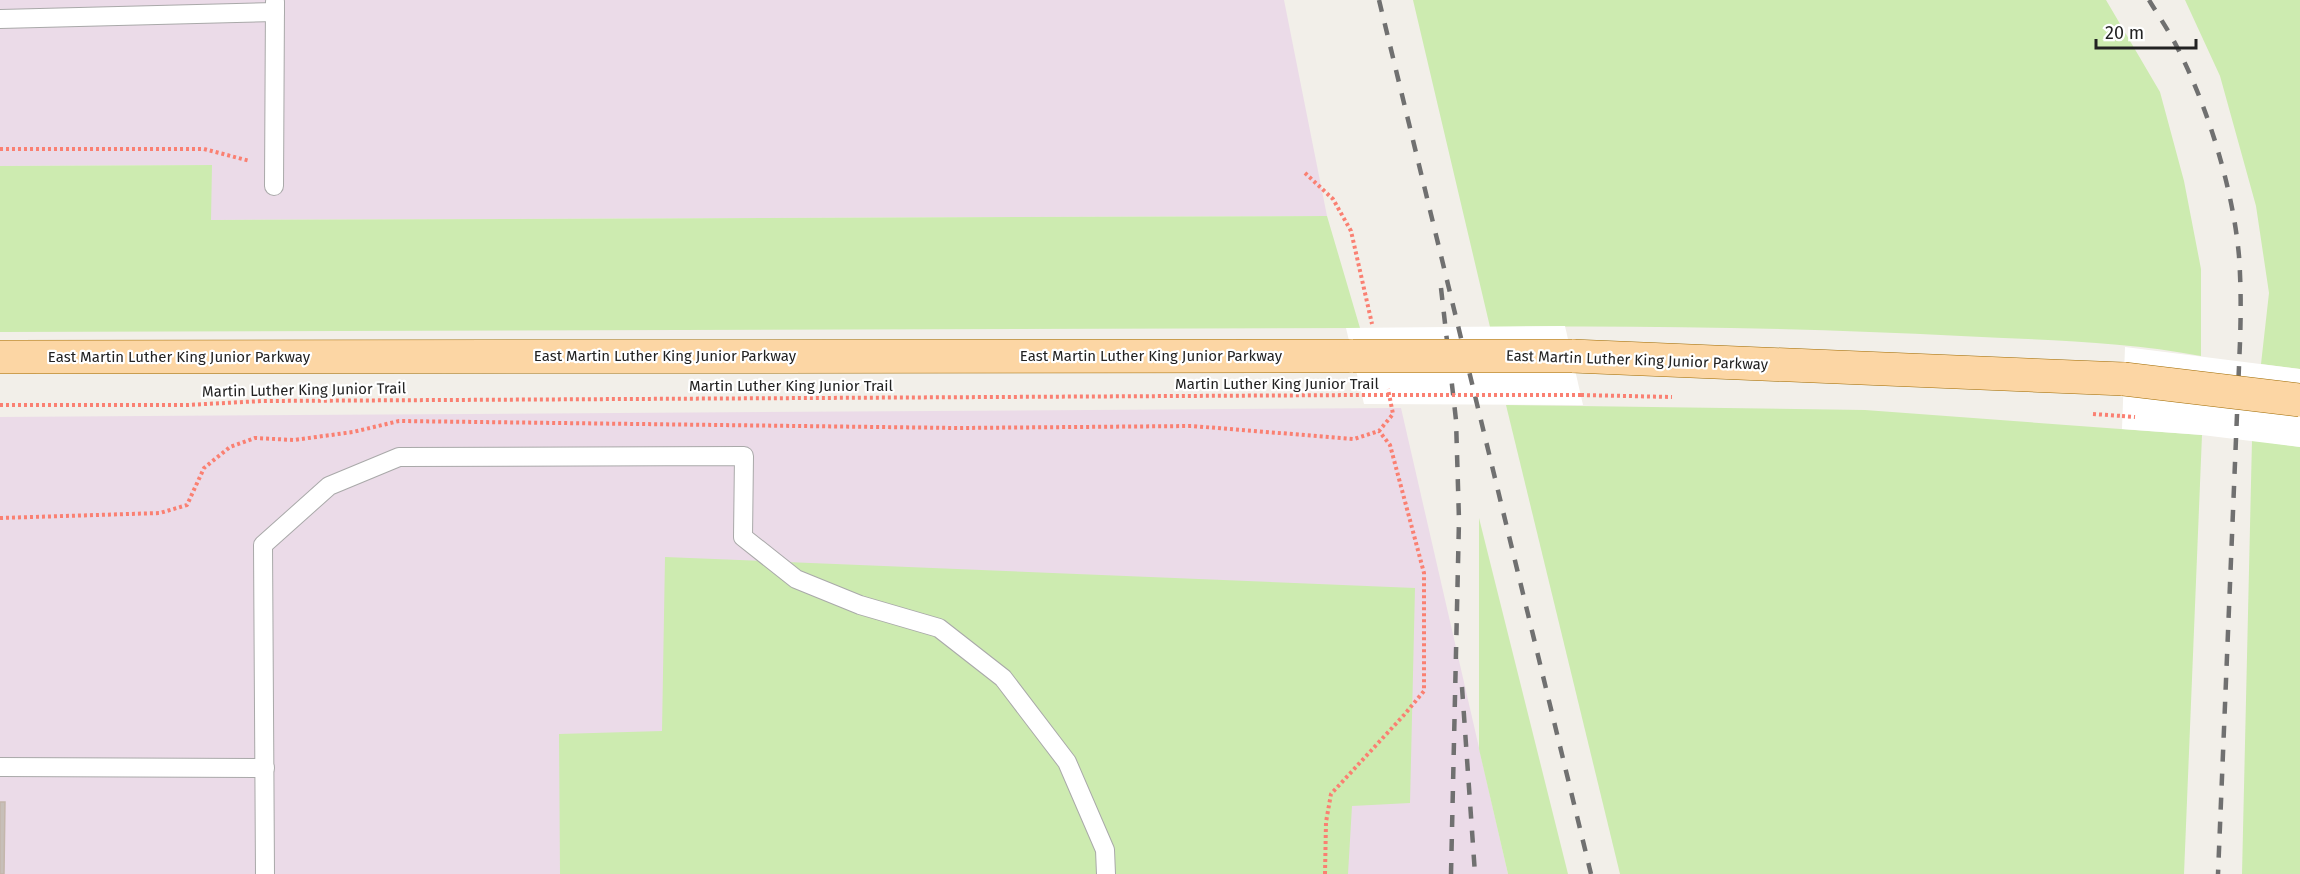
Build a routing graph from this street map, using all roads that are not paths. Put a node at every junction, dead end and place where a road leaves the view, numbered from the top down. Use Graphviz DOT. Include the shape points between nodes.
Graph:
graph roads {
  1 [pos="275,6"];
  2 [pos="0,19"];
  3 [pos="274,186"];
  4 [pos="0,357"];
  5 [pos="2300,400"];
  6 [pos="0,768"];
  7 [pos="265,768"];
  8 [pos="265,874"];
  9 [pos="1106,874"];
  1 -- 2 [label="lane"];
  1 -- 3 [label="lane"];
  4 -- 5 [label="main road, East Martin Luther King Junior Parkway, bridge" via="1364,345 2124,379"];
  6 -- 7 [label="lane"];
  7 -- 8 [label="lane"];
  7 -- 9 [label="lane" via="263,545 329,486 399,457 744,456 743,537 796,579 860,605 939,628 1003,678 1067,762 1105,850"];
}
